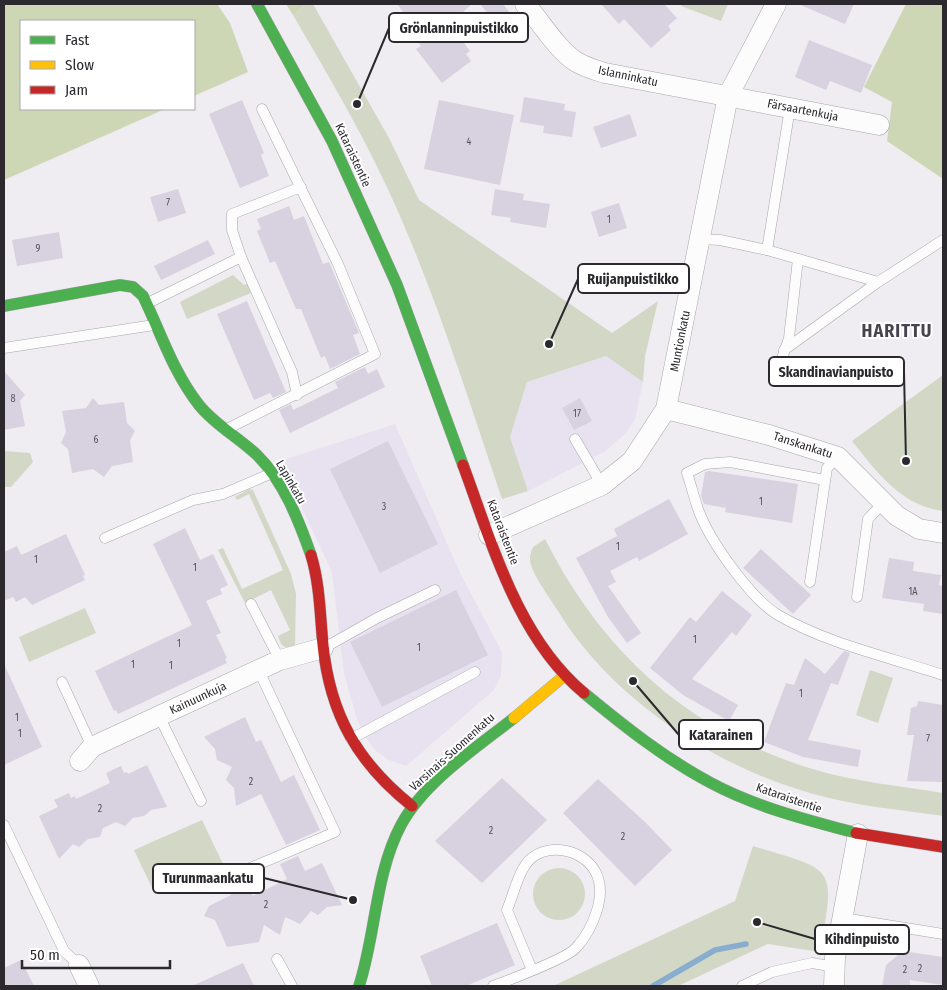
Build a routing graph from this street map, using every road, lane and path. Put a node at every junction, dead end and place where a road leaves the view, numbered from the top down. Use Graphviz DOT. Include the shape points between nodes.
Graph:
graph roads {
  1 [pos="257,4"];
  2 [pos="526,4"];
  3 [pos="776,4"];
  4 [pos="728,96"];
  5 [pos="790,108"];
  6 [pos="262,110"];
  7 [pos="879,125"];
  8 [pos="301,186"];
  9 [pos="700,239"];
  10 [pos="943,240"];
  11 [pos="767,250"];
  12 [pos="241,257"];
  13 [pos="798,259"];
  14 [pos="878,282"];
  15 [pos="147,304"];
  16 [pos="4,306"];
  17 [pos="156,324"];
  18 [pos="4,348"];
  19 [pos="784,350"];
  20 [pos="777,373"];
  21 [pos="297,395"];
  22 [pos="666,409"];
  23 [pos="226,430"];
  24 [pos="574,438"];
  25 [pos="838,457"];
  26 [pos="271,474"];
  27 [pos="825,480"];
  28 [pos="602,485"];
  29 [pos="885,501"];
  30 [pos="943,533"];
  31 [pos="489,535"];
  32 [pos="106,538"];
  33 [pos="810,582"];
  34 [pos="435,590"];
  35 [pos="858,598"];
  36 [pos="251,604"];
  37 [pos="324,648"];
  38 [pos="280,660"];
  39 [pos="259,671"];
  40 [pos="475,672"];
  41 [pos="943,675"];
  42 [pos="564,676"];
  43 [pos="62,682"];
  44 [pos="159,716"];
  45 [pos="350,739"];
  46 [pos="86,754"];
  47 [pos="201,801"];
  48 [pos="412,806"];
  49 [pos="4,826"];
  50 [pos="858,834"];
  51 [pos="943,847"];
  52 [pos="236,874"];
  53 [pos="843,918"];
  54 [pos="943,934"];
  55 [pos="277,959"];
  56 [pos="79,964"];
  57 [pos="532,970"];
  58 [pos="834,977"];
  59 [pos="89,986"];
  60 [pos="292,986"];
  61 [pos="359,986"];
  62 [pos="493,986"];
  63 [pos="742,986"];
  1 -- 31 [label="street, Kataraistentie" via="332,141 397,285"];
  2 -- 4 [label="street, Islanninkatu" via="561,48 586,67"];
  3 -- 4 [label="street, Muntionkatu"];
  4 -- 5 [label="street, Färsaartenkuja"];
  4 -- 9 [label="street, Muntionkatu"];
  5 -- 7 [label="street, Färsaartenkuja"];
  5 -- 11 [label="lane"];
  6 -- 8 [label="lane"];
  8 -- 12 [label="lane" via="232,214 232,230"];
  8 -- 21 [label="lane" via="375,354"];
  9 -- 11 [label="lane"];
  9 -- 22 [label="street, Muntionkatu"];
  10 -- 14 [label="lane"];
  11 -- 13 [label="lane"];
  12 -- 15 [label="lane"];
  12 -- 21 [label="lane" via="292,372"];
  13 -- 14 [label="lane"];
  13 -- 19 [label="lane" via="789,338"];
  14 -- 19 [label="lane"];
  15 -- 16 [label="street, Lapinkatu" via="138,290 120,285"];
  15 -- 17 [label="street, Lapinkatu"];
  17 -- 18 [label="lane"];
  17 -- 23 [label="street, Lapinkatu" via="187,389 210,417"];
  19 -- 20 [label="lane"];
  21 -- 23 [label="lane"];
  22 -- 25 [label="street, Tanskankatu" via="769,435"];
  22 -- 28 [label="street, Muntionkatu" via="632,461"];
  23 -- 26 [label="street, Lapinkatu" via="263,461"];
  24 -- 28 [label="lane"];
  25 -- 27 [label="lane" via="827,468"];
  25 -- 29 [label="street, Tanskankatu"];
  26 -- 32 [label="lane" via="223,494 194,500"];
  26 -- 37 [label="street, Lapinkatu" via="306,538 314,562 320,591"];
  27 -- 33 [label="lane"];
  27 -- 41 [label="lane" via="730,462 705,464 687,473 709,534 753,593 777,614 833,639"];
  28 -- 31 [label="street, Muntionkatu"];
  29 -- 30 [label="street, Tanskankatu" via="897,516 919,529"];
  29 -- 35 [label="lane" via="868,518"];
  31 -- 42 [label="street, Kataraistentie" via="519,606 545,653"];
  34 -- 37 [label="lane"];
  36 -- 38 [label="lane"];
  37 -- 38 [label="street, Kainuunkuja"];
  37 -- 45 [label="street, Lapinkatu" via="341,721"];
  38 -- 39 [label="street, Kainuunkuja"];
  39 -- 44 [label="street, Kainuunkuja"];
  39 -- 52 [label="lane" via="335,832"];
  40 -- 45 [label="lane"];
  42 -- 48 [label="street, Varsinais-Suomenkatu" via="431,786"];
  42 -- 50 [label="street, Kataraistentie" via="639,739 712,784 781,812"];
  43 -- 46 [label="lane"];
  44 -- 46 [label="street, Kainuunkuja"];
  44 -- 47 [label="lane"];
  45 -- 48 [label="street, Lapinkatu" via="370,770"];
  48 -- 61 [label="street, Varsinais-Suomenkatu" via="389,858 373,939"];
  49 -- 56 [label="lane" via="64,952"];
  50 -- 51 [label="street, Kataraistentie"];
  50 -- 53 [label="street"];
  53 -- 54 [label="lane"];
  53 -- 58 [label="street"];
  55 -- 60 [label="lane"];
  56 -- 59 [label="street"];
  57 -- 57 [label="lane" via="507,910 526,864 539,854 557,848 583,858 594,870 600,885 599,903 592,922 575,949"];
  57 -- 62 [label="lane"];
  58 -- 63 [label="lane" via="812,963 772,972"];
}
